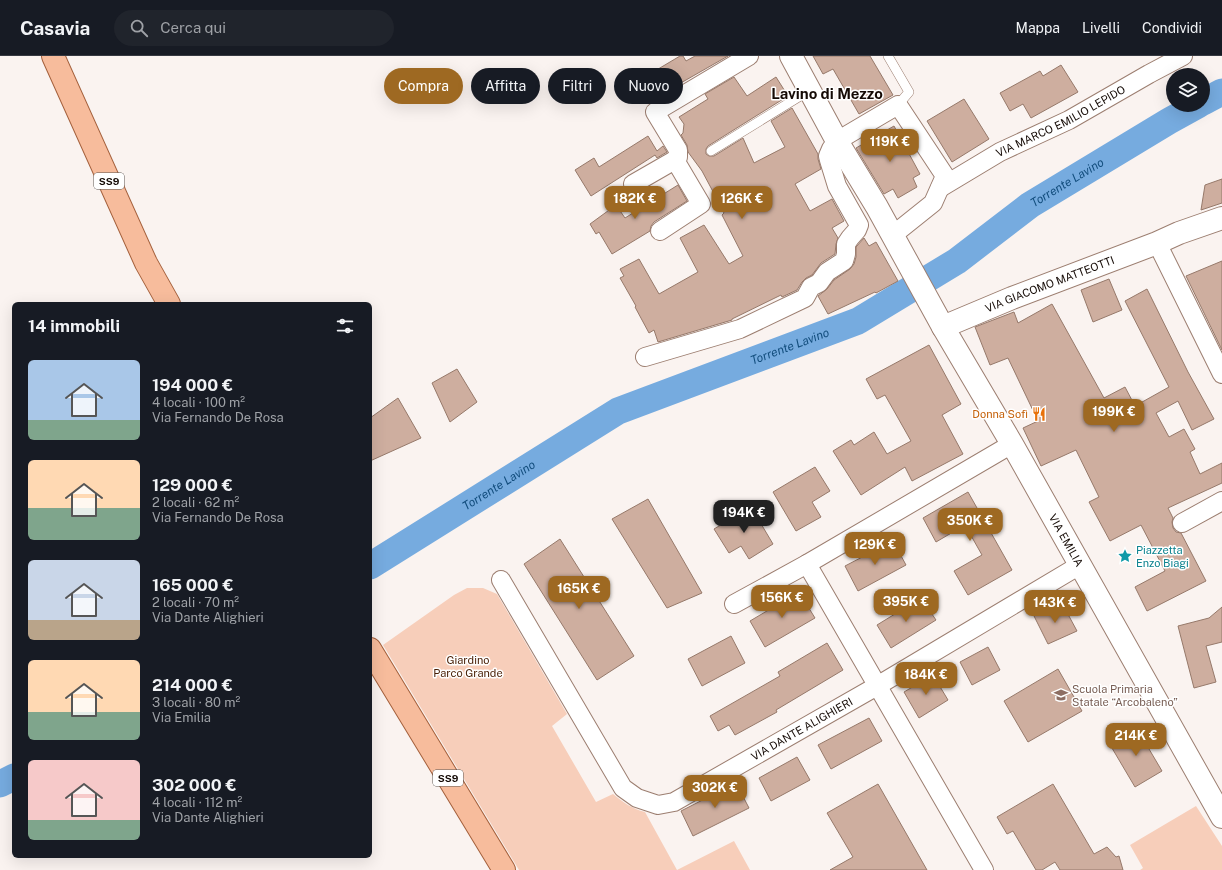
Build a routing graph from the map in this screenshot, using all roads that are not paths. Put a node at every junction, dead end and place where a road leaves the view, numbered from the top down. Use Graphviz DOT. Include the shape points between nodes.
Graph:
graph roads {
  1 [pos="53,56"];
  2 [pos="749,56"];
  3 [pos="791,56"];
  4 [pos="888,56"];
  5 [pos="1183,56"];
  6 [pos="810,90"];
  7 [pos="898,105"];
  8 [pos="837,141"];
  9 [pos="711,151"];
  10 [pos="675,160"];
  11 [pos="633,184"];
  12 [pos="940,188"];
  13 [pos="1222,218"];
  14 [pos="660,231"];
  15 [pos="893,236"];
  16 [pos="1157,243"];
  17 [pos="168,302"];
  18 [pos="940,322"];
  19 [pos="645,358"];
  20 [pos="1222,374"];
  21 [pos="1012,444"];
  22 [pos="1222,501"];
  23 [pos="1182,523"];
  24 [pos="807,564"];
  25 [pos="1080,564"];
  26 [pos="501,580"];
  27 [pos="734,604"];
  28 [pos="372,652"];
  29 [pos="877,686"];
  30 [pos="1222,817"];
  31 [pos="504,870"];
  32 [pos="984,870"];
  1 -- 17 [label="main road, SS9" via="146,263"];
  2 -- 10 [label="street" via="655,112 678,150"];
  3 -- 6 [label="main road"];
  4 -- 7 [label="lane" via="909,92"];
  5 -- 12 [label="street, VIA MARCO EMILIO LEPIDO" via="1070,120 1000,152"];
  6 -- 8 [label="main road"];
  6 -- 9 [label="lane"];
  7 -- 8 [label="street"];
  7 -- 12 [label="street, VIA MARCO EMILIO LEPIDO" via="946,176"];
  8 -- 15 [label="main road"];
  8 -- 19 [label="street" via="828,156 829,160 837,186 859,225 846,244 844,261 811,287 805,298 740,329"];
  10 -- 11 [label="street"];
  10 -- 14 [label="street" via="700,204"];
  12 -- 15 [label="street, VIA MARCO EMILIO LEPIDO" via="933,203"];
  13 -- 16 [label="main road, VIA GIACOMO MATTEOTTI"];
  15 -- 18 [label="main road"];
  16 -- 18 [label="main road, VIA GIACOMO MATTEOTTI" via="1012,298"];
  16 -- 20 [label="street"];
  18 -- 21 [label="main road, VIA EMILIA"];
  21 -- 24 [label="street"];
  21 -- 25 [label="main road, VIA EMILIA"];
  22 -- 23 [label="street"];
  24 -- 27 [label="street"];
  24 -- 29 [label="street"];
  25 -- 29 [label="street, VIA DANTE ALIGHIERI"];
  25 -- 30 [label="main road, VIA EMILIA"];
  26 -- 29 [label="street, VIA DANTE ALIGHIERI" via="624,788 637,798 658,804 674,802"];
  28 -- 31 [label="main road, SS9"];
  29 -- 32 [label="street"];
}
